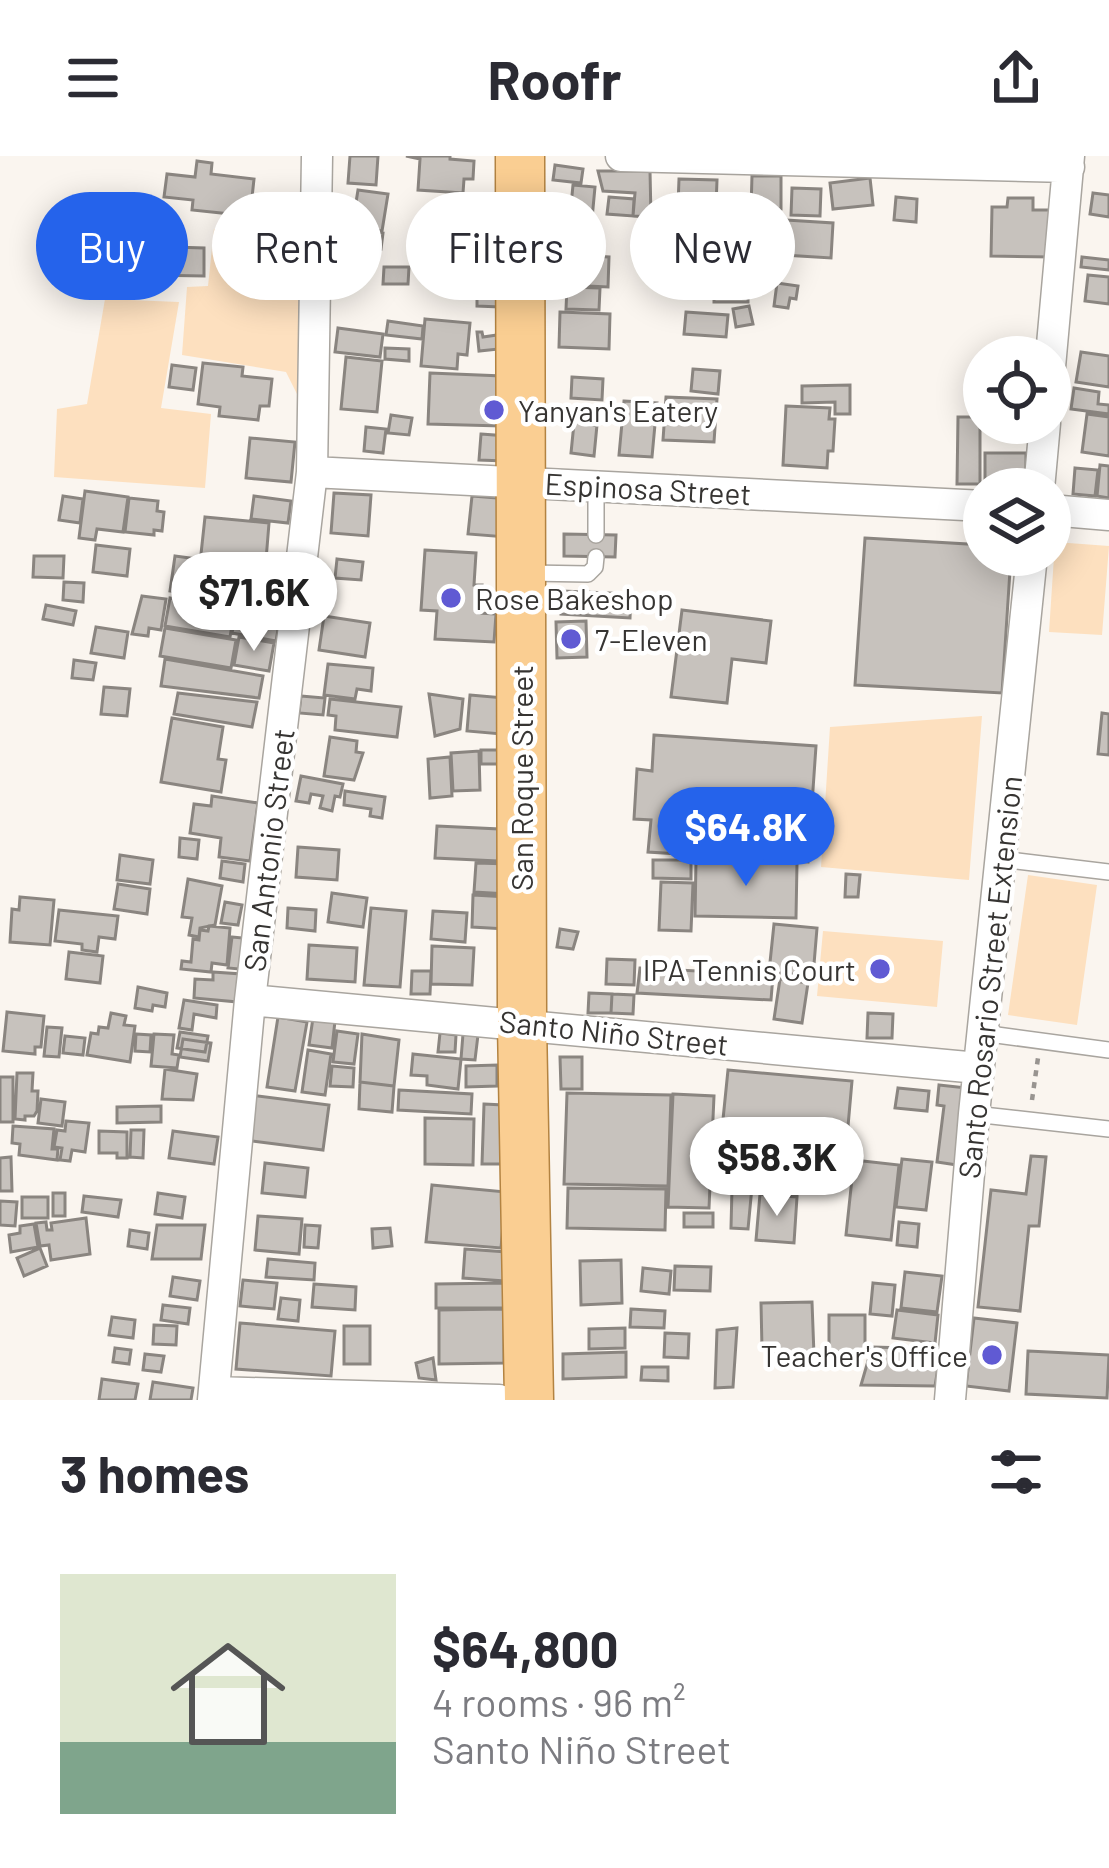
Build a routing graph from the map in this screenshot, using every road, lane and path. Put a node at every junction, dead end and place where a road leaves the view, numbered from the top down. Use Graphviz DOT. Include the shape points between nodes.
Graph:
graph roads {
  1 [pos="317,156"];
  2 [pos="520,156"];
  3 [pos="621,156"];
  4 [pos="1069,161"];
  5 [pos="1053,336"];
  6 [pos="312,472"];
  7 [pos="520,482"];
  8 [pos="596,485"];
  9 [pos="963,505"];
  10 [pos="1071,512"];
  11 [pos="1109,515"];
  12 [pos="596,535"];
  13 [pos="596,557"];
  14 [pos="520,573"];
  15 [pos="1030,576"];
  16 [pos="1000,859"];
  17 [pos="1109,872"];
  18 [pos="250,1000"];
  19 [pos="522,1023"];
  20 [pos="982,1033"];
  21 [pos="1041,1041"];
  22 [pos="1109,1050"];
  23 [pos="978,1068"];
  24 [pos="974,1114"];
  25 [pos="1029,1120"];
  26 [pos="1109,1129"];
  27 [pos="214,1396"];
  28 [pos="499,1400"];
  29 [pos="529,1400"];
  30 [pos="950,1400"];
  1 -- 6 [label="street, San Antonio Street"];
  2 -- 7 [label="main road, San Roque Street"];
  3 -- 4 [label="street"];
  4 -- 5 [label="street"];
  6 -- 7 [label="street, Espinosa Street"];
  6 -- 18 [label="street, San Antonio Street"];
  7 -- 8 [label="street, Espinosa Street"];
  7 -- 14 [label="main road, San Roque Street"];
  8 -- 9 [label="street, Espinosa Street"];
  8 -- 12 [label="lane"];
  10 -- 11 [label="street"];
  13 -- 14 [label="lane" via="589,574"];
  14 -- 19 [label="main road, San Roque Street"];
  15 -- 16 [label="street, Santo Rosario Street Extension"];
  16 -- 17 [label="lane"];
  16 -- 20 [label="street, Santo Rosario Street Extension"];
  18 -- 19 [label="street, Santo Niño Street"];
  18 -- 27 [label="street, San Antonio Street"];
  19 -- 23 [label="street, Santo Niño Street"];
  19 -- 29 [label="main road, San Roque Street"];
  20 -- 21 [label="lane"];
  20 -- 23 [label="street, Santo Rosario Street Extension"];
  21 -- 22 [label="lane"];
  21 -- 25 [label="path"];
  23 -- 24 [label="street, Santo Rosario Street Extension"];
  24 -- 25 [label="lane"];
  24 -- 30 [label="street, Santo Rosario Street Extension"];
  25 -- 26 [label="lane"];
  27 -- 28 [label="street"];
}
